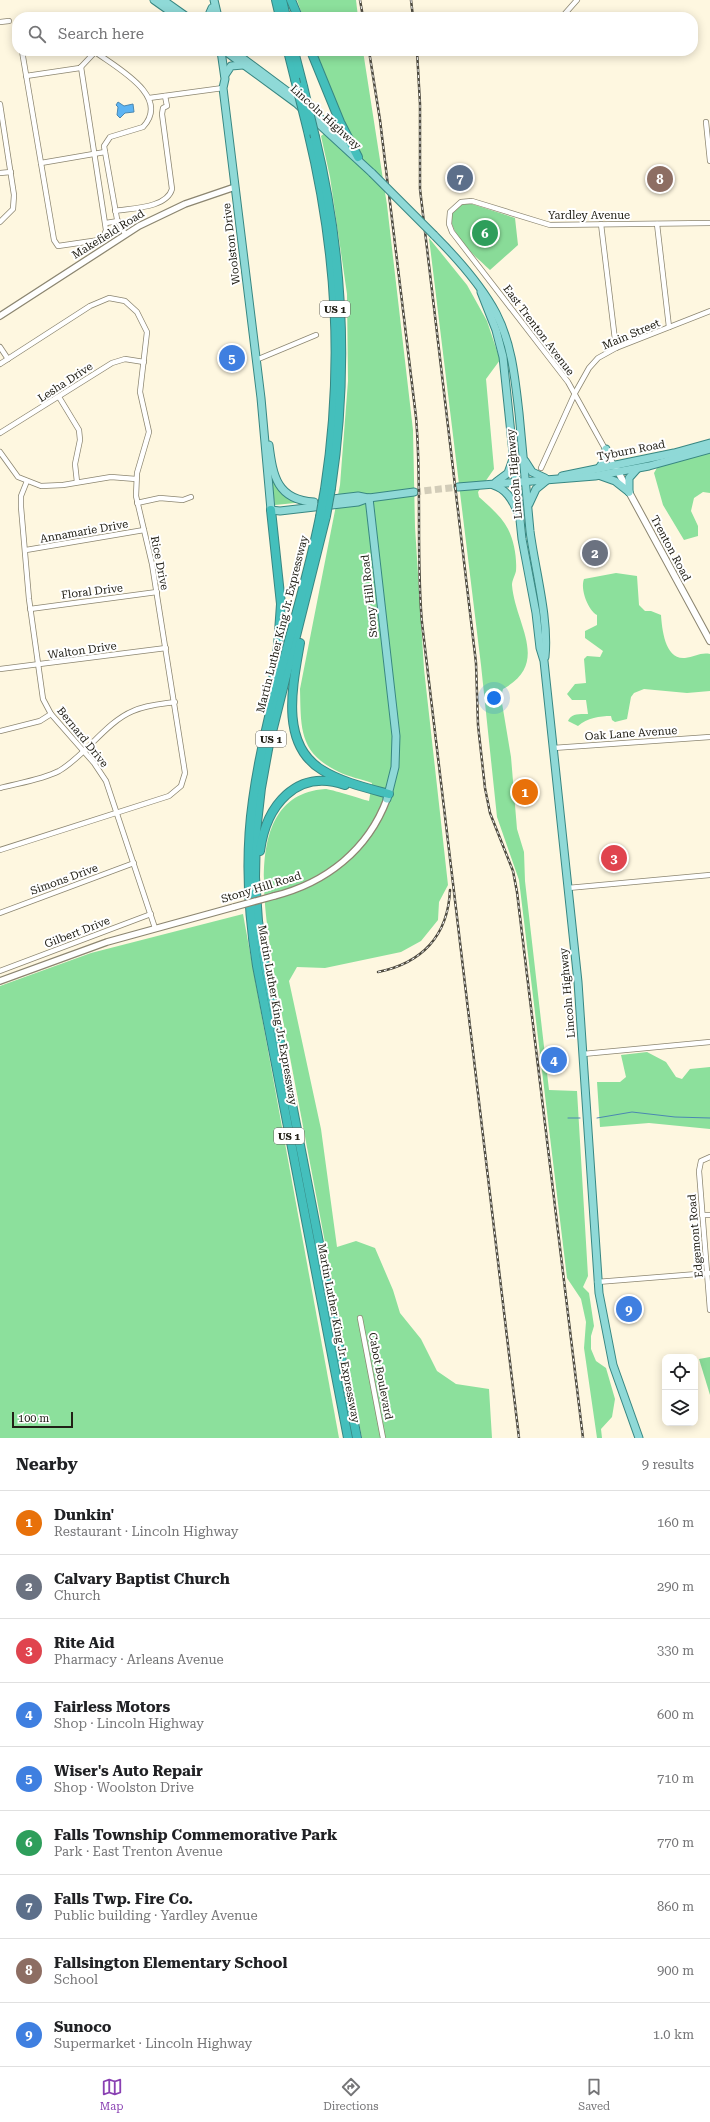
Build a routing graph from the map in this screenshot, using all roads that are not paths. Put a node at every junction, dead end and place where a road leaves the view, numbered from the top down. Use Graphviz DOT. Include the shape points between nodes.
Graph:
graph roads {
  1 [pos="154,0"];
  2 [pos="163,0"];
  3 [pos="213,0"];
  4 [pos="276,0"];
  5 [pos="282,0"];
  6 [pos="291,0"];
  7 [pos="577,0"];
  8 [pos="212,8"];
  9 [pos="171,12"];
  10 [pos="180,12"];
  11 [pos="210,12"];
  12 [pos="213,12"];
  13 [pos="217,12"];
  14 [pos="279,12"];
  15 [pos="285,12"];
  16 [pos="296,12"];
  17 [pos="566,12"];
  18 [pos="8,21"];
  19 [pos="0,22"];
  20 [pos="23,56"];
  21 [pos="90,56"];
  22 [pos="101,56"];
  23 [pos="218,56"];
  24 [pos="222,56"];
  25 [pos="231,56"];
  26 [pos="240,56"];
  27 [pos="289,56"];
  28 [pos="295,56"];
  29 [pos="314,56"];
  30 [pos="245,66"];
  31 [pos="81,67"];
  32 [pos="26,76"];
  33 [pos="224,79"];
  34 [pos="223,88"];
  35 [pos="165,96"];
  36 [pos="149,98"];
  37 [pos="0,105"];
  38 [pos="706,122"];
  39 [pos="105,152"];
  40 [pos="95,154"];
  41 [pos="358,157"];
  42 [pos="710,162"];
  43 [pos="41,163"];
  44 [pos="11,172"];
  45 [pos="0,173"];
  46 [pos="372,173"];
  47 [pos="235,187"];
  48 [pos="451,210"];
  49 [pos="115,211"];
  50 [pos="118,221"];
  51 [pos="0,222"];
  52 [pos="106,223"];
  53 [pos="710,223"];
  54 [pos="601,224"];
  55 [pos="657,224"];
  56 [pos="125,234"];
  57 [pos="481,292"];
  58 [pos="710,311"];
  59 [pos="0,316"];
  60 [pos="669,327"];
  61 [pos="316,335"];
  62 [pos="0,347"];
  63 [pos="616,348"];
  64 [pos="8,359"];
  65 [pos="256,360"];
  66 [pos="1,362"];
  67 [pos="144,362"];
  68 [pos="575,393"];
  69 [pos="59,397"];
  70 [pos="260,398"];
  71 [pos="0,433"];
  72 [pos="710,443"];
  73 [pos="605,447"];
  74 [pos="710,449"];
  75 [pos="0,452"];
  76 [pos="514,453"];
  77 [pos="524,456"];
  78 [pos="614,465"];
  79 [pos="540,468"];
  80 [pos="599,468"];
  81 [pos="638,468"];
  82 [pos="618,472"];
  83 [pos="595,476"];
  84 [pos="557,478"];
  85 [pos="549,479"];
  86 [pos="136,480"];
  87 [pos="27,481"];
  88 [pos="77,482"];
  89 [pos="517,482"];
  90 [pos="525,482"];
  91 [pos="491,484"];
  92 [pos="328,488"];
  93 [pos="458,488"];
  94 [pos="414,492"];
  95 [pos="629,492"];
  96 [pos="191,497"];
  97 [pos="369,498"];
  98 [pos="314,502"];
  99 [pos="137,503"];
  100 [pos="271,510"];
  101 [pos="528,511"];
  102 [pos="520,516"];
  103 [pos="323,517"];
  104 [pos="144,530"];
  105 [pos="26,550"];
  106 [pos="309,590"];
  107 [pos="157,592"];
  108 [pos="30,609"];
  109 [pos="710,641"];
  110 [pos="166,648"];
  111 [pos="544,661"];
  112 [pos="38,665"];
  113 [pos="0,669"];
  114 [pos="175,702"];
  115 [pos="51,714"];
  116 [pos="0,731"];
  117 [pos="710,737"];
  118 [pos="553,748"];
  119 [pos="83,751"];
  120 [pos="260,757"];
  121 [pos="0,788"];
  122 [pos="388,796"];
  123 [pos="117,813"];
  124 [pos="0,850"];
  125 [pos="134,862"];
  126 [pos="710,875"];
  127 [pos="568,888"];
  128 [pos="256,891"];
  129 [pos="0,913"];
  130 [pos="151,914"];
  131 [pos="155,928"];
  132 [pos="8,967"];
  133 [pos="0,971"];
  134 [pos="12,976"];
  135 [pos="0,981"];
  136 [pos="710,1042"];
  137 [pos="583,1054"];
  138 [pos="710,1157"];
  139 [pos="702,1215"];
  140 [pos="710,1215"];
  141 [pos="709,1273"];
  142 [pos="597,1282"];
  143 [pos="710,1310"];
  144 [pos="360,1318"];
  145 [pos="348,1438"];
  146 [pos="357,1438"];
  147 [pos="384,1438"];
  148 [pos="639,1438"];
  1 -- 9 [label="main road"];
  2 -- 10 [label="main road"];
  3 -- 8 [label="main road"];
  3 -- 13 [label="main road"];
  4 -- 14 [label="highway"];
  5 -- 15 [label="highway"];
  6 -- 16 [label="highway"];
  7 -- 17 [label="street"];
  8 -- 11 [label="main road"];
  8 -- 12 [label="main road"];
  18 -- 19 [label="street"];
  20 -- 32 [label="street"];
  21 -- 31 [label="street"];
  22 -- 36 [label="street" via="139,84"];
  23 -- 34 [label="main road, Woolston Drive"];
  24 -- 33 [label="main road, Woolston Drive"];
  25 -- 30 [label="main road, Lincoln Highway"];
  26 -- 41 [label="main road, Lincoln Highway" via="311,109"];
  27 -- 92 [label="highway, Martin Luther King Jr. Expressway / US 1, bridge" via="308,131 326,221 336,310 335,399"];
  28 -- 92 [label="highway, Martin Luther King Jr. Expressway / US 1, bridge" via="333,226 342,316 341,399"];
  29 -- 41 [label="highway" via="341,126"];
  30 -- 33 [label="main road" via="231,66 226,71"];
  30 -- 46 [label="main road, Lincoln Highway" via="307,113"];
  31 -- 32 [label="street"];
  31 -- 40 [label="street"];
  32 -- 43 [label="street"];
  33 -- 34 [label="main road, Woolston Drive"];
  34 -- 35 [label="street"];
  34 -- 47 [label="main road, Woolston Drive"];
  35 -- 36 [label="street"];
  35 -- 49 [label="street" via="167,106 163,108 162,114 171,194 161,203"];
  36 -- 39 [label="street" via="151,114 147,123 138,130 110,137 104,146"];
  37 -- 44 [label="street"];
  38 -- 42 [label="street"];
  39 -- 40 [label="street"];
  39 -- 49 [label="street"];
  40 -- 43 [label="street"];
  40 -- 52 [label="street"];
  41 -- 46 [label="main road, Lincoln Highway"];
  43 -- 52 [label="street" via="56,245 99,240 105,235"];
  44 -- 45 [label="street"];
  44 -- 51 [label="street" via="14,205"];
  46 -- 57 [label="main road, Lincoln Highway, bridge" via="462,265"];
  47 -- 56 [label="street, Makefield Road" via="166,212"];
  47 -- 65 [label="main road, Woolston Drive"];
  48 -- 54 [label="street, Yardley Avenue" via="460,202 472,201 541,224"];
  48 -- 68 [label="street, East Trenton Avenue" via="448,220 452,232 539,342"];
  49 -- 50 [label="street"];
  50 -- 52 [label="street"];
  50 -- 56 [label="street"];
  53 -- 55 [label="street, Yardley Avenue"];
  54 -- 55 [label="street, Yardley Avenue"];
  54 -- 63 [label="street"];
  55 -- 60 [label="street"];
  56 -- 59 [label="street, Makefield Road"];
  57 -- 76 [label="main road, Lincoln Highway" via="496,330 503,357"];
  57 -- 77 [label="main road, Lincoln Highway" via="497,316 509,348"];
  58 -- 60 [label="street, Main Street"];
  60 -- 63 [label="street, Main Street"];
  61 -- 65 [label="street"];
  62 -- 64 [label="street"];
  63 -- 68 [label="street, Main Street" via="594,362"];
  64 -- 66 [label="street, Rice Drive"];
  64 -- 67 [label="street, Rice Drive" via="90,306 104,299 114,298 129,303 141,317 147,332"];
  65 -- 70 [label="main road, Woolston Drive"];
  67 -- 69 [label="street, Lesha Drive" via="125,359 112,363"];
  67 -- 86 [label="street, Rice Drive" via="140,398 149,432"];
  68 -- 73 [label="street, East Trenton Avenue"];
  68 -- 79 [label="street, Main Street"];
  69 -- 71 [label="street, Lesha Drive"];
  69 -- 88 [label="street" via="79,430 80,440 75,464"];
  70 -- 98 [label="main road, Woolston Drive" via="276,481 290,495 303,501"];
  70 -- 100 [label="main road, Woolston Drive"];
  72 -- 78 [label="main road, Tyburn Road"];
  73 -- 78 [label="street, East Trenton Avenue"];
  73 -- 80 [label="main road" via="605,461"];
  74 -- 81 [label="main road, Tyburn Road"];
  75 -- 87 [label="street" via="15,474"];
  76 -- 89 [label="main road, Lincoln Highway"];
  76 -- 91 [label="main road" via="508,473"];
  77 -- 85 [label="main road" via="532,472"];
  77 -- 90 [label="main road, Lincoln Highway"];
  78 -- 80 [label="main road, Tyburn Road"];
  78 -- 82 [label="main road, Trenton Road"];
  80 -- 84 [label="main road, Tyburn Road"];
  81 -- 82 [label="main road, Tyburn Road"];
  81 -- 95 [label="main road" via="629,478"];
  82 -- 83 [label="main road, Tyburn Road"];
  82 -- 95 [label="main road, Trenton Road"];
  83 -- 84 [label="main road, Tyburn Road"];
  83 -- 95 [label="main road" via="615,481"];
  84 -- 85 [label="main road, Tyburn Road"];
  85 -- 90 [label="main road, Tyburn Road"];
  85 -- 101 [label="main road" via="539,485 533,493"];
  86 -- 88 [label="street" via="111,477"];
  86 -- 99 [label="street, Rice Drive"];
  87 -- 88 [label="street" via="47,487"];
  87 -- 105 [label="street, Bernard Drive" via="21,501"];
  89 -- 90 [label="main road, Tyburn Road"];
  89 -- 91 [label="main road"];
  89 -- 102 [label="main road, Lincoln Highway"];
  90 -- 101 [label="main road, Lincoln Highway"];
  91 -- 93 [label="main road"];
  91 -- 102 [label="main road" via="501,488 508,495"];
  92 -- 103 [label="highway, Martin Luther King Jr. Expressway / US 1, bridge"];
  94 -- 97 [label="main road, Woolston Drive"];
  95 -- 109 [label="main road, Trenton Road"];
  96 -- 99 [label="street" via="183,500 160,498"];
  97 -- 98 [label="main road, Woolston Drive" via="358,496"];
  97 -- 100 [label="main road, Woolston Drive" via="358,502"];
  97 -- 122 [label="main road, Stony Hill Road" via="396,740 395,767"];
  98 -- 100 [label="main road, Woolston Drive" via="280,506"];
  99 -- 104 [label="street, Rice Drive"];
  100 -- 120 [label="highway" via="280,587 280,624"];
  101 -- 111 [label="main road, Lincoln Highway" via="546,648"];
  102 -- 111 [label="main road, Lincoln Highway"];
  103 -- 106 [label="highway, Martin Luther King Jr. Expressway / US 1"];
  103 -- 120 [label="highway, Martin Luther King Jr. Expressway / US 1"];
  104 -- 105 [label="street, Annamarie Drive"];
  104 -- 107 [label="street, Rice Drive"];
  105 -- 108 [label="street, Bernard Drive"];
  106 -- 122 [label="highway" via="292,693 293,723 298,741 310,761 323,771"];
  106 -- 128 [label="highway, Martin Luther King Jr. Expressway / US 1" via="263,773 256,832"];
  107 -- 108 [label="street, Floral Drive"];
  107 -- 110 [label="street, Rice Drive"];
  108 -- 112 [label="street, Bernard Drive"];
  110 -- 112 [label="street, Walton Drive"];
  110 -- 114 [label="street, Rice Drive"];
  111 -- 118 [label="main road, Lincoln Highway"];
  112 -- 113 [label="street, Walton Drive"];
  112 -- 115 [label="street, Bernard Drive" via="44,699"];
  114 -- 119 [label="street" via="144,707 126,714"];
  114 -- 123 [label="street, Rice Drive" via="185,768 181,786 169,796"];
  115 -- 116 [label="street" via="40,721"];
  115 -- 119 [label="street, Bernard Drive"];
  117 -- 118 [label="street, Oak Lane Avenue"];
  118 -- 127 [label="main road, Lincoln Highway"];
  119 -- 121 [label="street" via="51,774"];
  119 -- 123 [label="street, Bernard Drive" via="104,777"];
  120 -- 145 [label="highway, Martin Luther King Jr. Expressway / US 1" via="248,847 248,892 252,936"];
  122 -- 128 [label="highway" via="327,781 305,784 287,793 275,806 264,829"];
  122 -- 131 [label="street, Stony Hill Road, bridge" via="372,829 356,850 314,882 274,896"];
  123 -- 124 [label="street, Rice Drive"];
  123 -- 125 [label="street, Bernard Drive"];
  125 -- 129 [label="street, Simons Drive"];
  125 -- 130 [label="street, Bernard Drive"];
  126 -- 127 [label="street"];
  127 -- 137 [label="main road, Lincoln Highway"];
  128 -- 146 [label="highway, Martin Luther King Jr. Expressway / US 1" via="265,965"];
  130 -- 131 [label="street, Bernard Drive"];
  130 -- 132 [label="street, Gilbert Drive"];
  131 -- 134 [label="street, Stony Hill Road" via="89,948"];
  132 -- 133 [label="street, Gilbert Drive"];
  132 -- 134 [label="street"];
  134 -- 135 [label="street, Stony Hill Road"];
  136 -- 137 [label="street"];
  137 -- 142 [label="main road, Lincoln Highway"];
  138 -- 139 [label="street, Edgemont Road" via="701,1161 699,1170"];
  139 -- 140 [label="street"];
  139 -- 141 [label="street, Edgemont Road"];
  141 -- 142 [label="street"];
  141 -- 143 [label="street, Edgemont Road"];
  142 -- 148 [label="main road, Lincoln Highway" via="613,1365"];
  144 -- 147 [label="street, Cabot Boulevard"];
}
